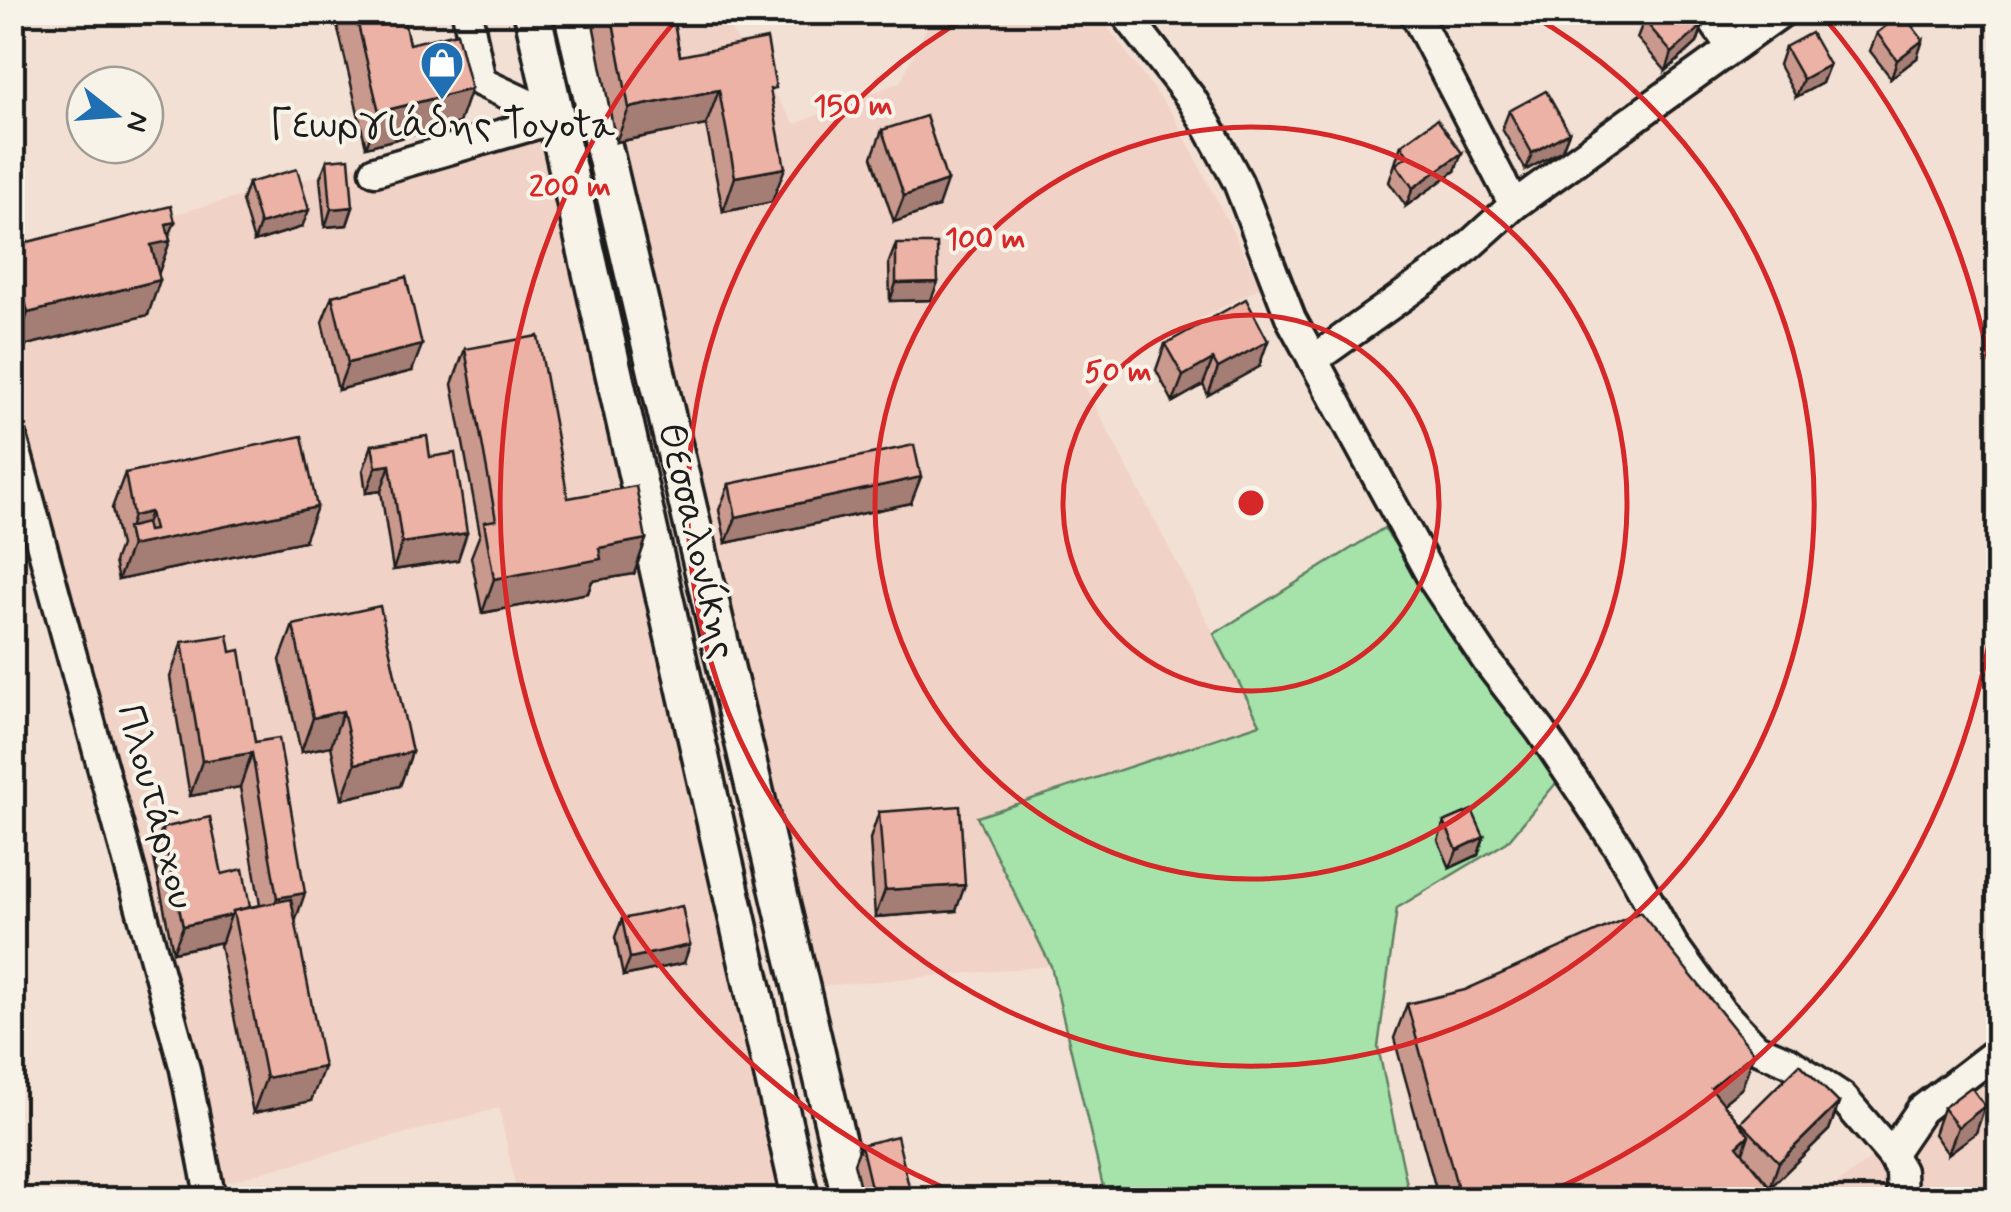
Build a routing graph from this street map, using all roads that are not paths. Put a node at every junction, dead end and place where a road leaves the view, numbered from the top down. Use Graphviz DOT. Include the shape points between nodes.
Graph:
graph roads {
  1 [pos="467,12"];
  2 [pos="532,12"];
  3 [pos="572,12"];
  4 [pos="1124,12"];
  5 [pos="1414,12"];
  6 [pos="1707,12"];
  7 [pos="1782,12"];
  8 [pos="1731,46"];
  9 [pos="558,118"];
  10 [pos="375,171"];
  11 [pos="1514,205"];
  12 [pos="1313,360"];
  13 [pos="12,437"];
  14 [pos="1998,1051"];
  15 [pos="1891,1154"];
  16 [pos="211,1200"];
  17 [pos="801,1200"];
  18 [pos="850,1200"];
  19 [pos="1902,1200"];
  1 -- 9 [label="street" via="481,82"];
  2 -- 9 [label="main road, Θεσσαλονίκης"];
  3 -- 18 [label="main road, Θεσσαλονίκης"];
  4 -- 12 [label="street" via="1210,130"];
  5 -- 11 [label="street"];
  6 -- 8 [label="street"];
  7 -- 8 [label="street"];
  8 -- 11 [label="street"];
  9 -- 10 [label="street"];
  9 -- 17 [label="main road, Θεσσαλονίκης"];
  11 -- 12 [label="street" via="1453,260"];
  12 -- 15 [label="street" via="1436,584 1619,848 1710,998 1756,1048 1842,1097"];
  13 -- 16 [label="street, Πλουτάρχου" via="185,1068"];
  14 -- 15 [label="street" via="1921,1110"];
  15 -- 19 [label="street" via="1901,1171"];
}
